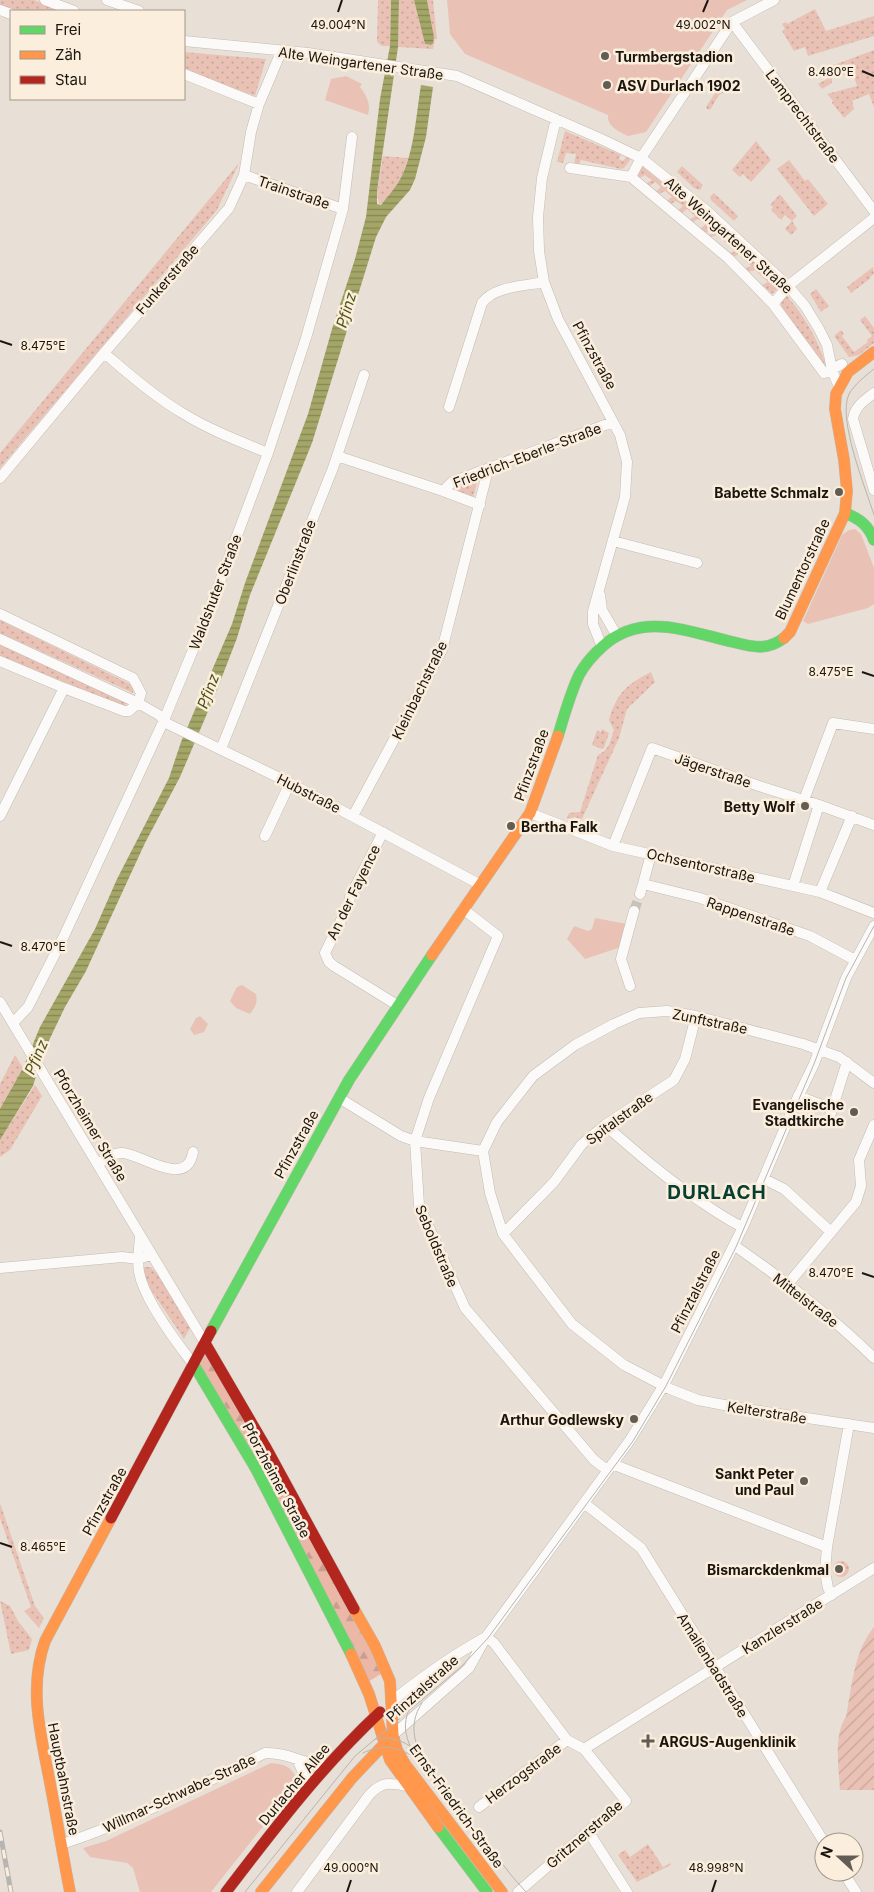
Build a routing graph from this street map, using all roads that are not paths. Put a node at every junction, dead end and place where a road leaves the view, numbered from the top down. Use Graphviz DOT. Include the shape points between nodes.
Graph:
graph roads {
  1 [pos="45,0"];
  2 [pos="107,0"];
  3 [pos="774,0"];
  4 [pos="71,10"];
  5 [pos="136,10"];
  6 [pos="732,22"];
  7 [pos="185,41"];
  8 [pos="281,52"];
  9 [pos="185,74"];
  10 [pos="259,104"];
  11 [pos="556,119"];
  12 [pos="352,137"];
  13 [pos="641,158"];
  14 [pos="570,168"];
  15 [pos="244,176"];
  16 [pos="631,177"];
  17 [pos="343,210"];
  18 [pos="874,211"];
  19 [pos="874,218"];
  20 [pos="544,282"];
  21 [pos="788,286"];
  22 [pos="773,304"];
  23 [pos="827,345"];
  24 [pos="874,352"];
  25 [pos="104,353"];
  26 [pos="845,368"];
  27 [pos="832,370"];
  28 [pos="364,374"];
  29 [pos="839,387"];
  30 [pos="874,393"];
  31 [pos="449,407"];
  32 [pos="613,422"];
  33 [pos="268,453"];
  34 [pos="337,456"];
  35 [pos="488,470"];
  36 [pos="0,478"];
  37 [pos="874,490"];
  38 [pos="443,491"];
  39 [pos="480,505"];
  40 [pos="845,513"];
  41 [pos="874,540"];
  42 [pos="613,541"];
  43 [pos="697,562"];
  44 [pos="601,586"];
  45 [pos="0,614"];
  46 [pos="617,636"];
  47 [pos="0,639"];
  48 [pos="602,647"];
  49 [pos="0,661"];
  50 [pos="64,688"];
  51 [pos="138,703"];
  52 [pos="164,720"];
  53 [pos="874,729"];
  54 [pos="221,749"];
  55 [pos="290,783"];
  56 [pos="804,800"];
  57 [pos="819,804"];
  58 [pos="1,810"];
  59 [pos="530,813"];
  60 [pos="353,816"];
  61 [pos="852,816"];
  62 [pos="874,825"];
  63 [pos="383,832"];
  64 [pos="264,836"];
  65 [pos="613,846"];
  66 [pos="651,854"];
  67 [pos="479,884"];
  68 [pos="793,886"];
  69 [pos="820,892"];
  70 [pos="463,909"];
  71 [pos="634,911"];
  72 [pos="874,913"];
  73 [pos="874,926"];
  74 [pos="855,960"];
  75 [pos="630,986"];
  76 [pos="0,1002"];
  77 [pos="396,1005"];
  78 [pos="696,1016"];
  79 [pos="13,1023"];
  80 [pos="819,1049"];
  81 [pos="847,1062"];
  82 [pos="874,1083"];
  83 [pos="798,1096"];
  84 [pos="339,1098"];
  85 [pos="606,1125"];
  86 [pos="874,1126"];
  87 [pos="415,1141"];
  88 [pos="483,1151"];
  89 [pos="193,1152"];
  90 [pos="98,1164"];
  91 [pos="764,1179"];
  92 [pos="743,1227"];
  93 [pos="831,1232"];
  94 [pos="503,1234"];
  95 [pos="140,1238"];
  96 [pos="735,1246"];
  97 [pos="151,1255"];
  98 [pos="138,1259"];
  99 [pos="0,1268"];
  100 [pos="788,1284"];
  101 [pos="205,1343"];
  102 [pos="874,1358"];
  103 [pos="194,1365"];
  104 [pos="664,1385"];
  105 [pos="849,1424"];
  106 [pos="874,1428"];
  107 [pos="609,1467"];
  108 [pos="584,1503"];
  109 [pos="827,1547"];
  110 [pos="874,1568"];
  111 [pos="832,1595"];
  112 [pos="486,1636"];
  113 [pos="715,1668"];
  114 [pos="36,1671"];
  115 [pos="392,1701"];
  116 [pos="376,1716"];
  117 [pos="388,1740"];
  118 [pos="567,1740"];
  119 [pos="584,1749"];
  120 [pos="297,1759"];
  121 [pos="328,1766"];
  122 [pos="407,1786"];
  123 [pos="306,1791"];
  124 [pos="479,1806"];
  125 [pos="588,1831"];
  126 [pos="818,1832"];
  127 [pos="62,1844"];
  128 [pos="70,1892"];
  129 [pos="226,1892"];
  130 [pos="261,1892"];
  131 [pos="296,1892"];
  132 [pos="487,1892"];
  133 [pos="502,1892"];
  134 [pos="518,1892"];
  135 [pos="627,1892"];
  1 -- 4 [label="street"];
  2 -- 5 [label="street"];
  3 -- 6 [label="street"];
  6 -- 13 [label="street"];
  6 -- 18 [label="street, Lamprechtstraße"];
  7 -- 8 [label="street, Alte Weingartener Straße"];
  8 -- 10 [label="street, Funkerstraße"];
  8 -- 11 [label="street, Alte Weingartener Straße" via="308,53 457,76"];
  9 -- 10 [label="street"];
  10 -- 15 [label="street, Funkerstraße"];
  11 -- 13 [label="street, Alte Weingartener Straße"];
  11 -- 20 [label="street, Pfinzstraße" via="542,178 538,217"];
  12 -- 17 [label="street, Waldshuter Straße"];
  13 -- 16 [label="street"];
  13 -- 21 [label="street, Alte Weingartener Straße" via="707,211"];
  14 -- 16 [label="street"];
  15 -- 17 [label="street, Trainstraße"];
  15 -- 25 [label="street, Funkerstraße" via="228,208"];
  16 -- 22 [label="street, Alte Weingartener Straße" via="728,258"];
  17 -- 33 [label="street, Waldshuter Straße"];
  19 -- 21 [label="street"];
  20 -- 31 [label="street" via="499,291 485,298"];
  20 -- 32 [label="street, Pfinzstraße" via="558,319"];
  21 -- 22 [label="street"];
  21 -- 23 [label="street, Alte Weingartener Straße"];
  22 -- 27 [label="street, Alte Weingartener Straße" via="824,373"];
  23 -- 26 [label="street, Alte Weingartener Straße"];
  23 -- 27 [label="street, Alte Weingartener Straße"];
  24 -- 26 [label="main road"];
  25 -- 33 [label="street" via="140,384 183,414"];
  25 -- 36 [label="street, Funkerstraße"];
  26 -- 27 [label="street"];
  26 -- 29 [label="main road, Blumentorstraße"];
  27 -- 29 [label="street, Alte Weingartener Straße"];
  28 -- 34 [label="street, Oberlinstraße"];
  29 -- 40 [label="main road, Blumentorstraße" via="835,409 844,460"];
  30 -- 37 [label="street" via="860,403 854,413 854,425"];
  32 -- 35 [label="street, Friedrich-Eberle-Straße"];
  32 -- 42 [label="street, Pfinzstraße" via="627,462 625,497"];
  33 -- 52 [label="street, Waldshuter Straße"];
  34 -- 38 [label="street, Friedrich-Eberle-Straße"];
  34 -- 54 [label="street, Oberlinstraße"];
  35 -- 38 [label="street, Friedrich-Eberle-Straße" via="452,482"];
  35 -- 39 [label="street, Kleinbachstraße"];
  38 -- 39 [label="street, Friedrich-Eberle-Straße"];
  39 -- 60 [label="street, Kleinbachstraße" via="442,650"];
  40 -- 41 [label="main road" via="864,521"];
  40 -- 46 [label="main road, Blumentorstraße" via="790,632 782,641 770,647 756,648 661,626 632,629"];
  42 -- 43 [label="street"];
  42 -- 44 [label="street, Pfinzstraße"];
  44 -- 46 [label="street, Pfinzstraße" via="602,610"];
  44 -- 48 [label="street, Pfinzstraße" via="593,611 593,624"];
  45 -- 51 [label="street" via="133,678 141,693"];
  46 -- 48 [label="main road, Pfinzstraße"];
  47 -- 51 [label="street, Hubstraße"];
  48 -- 59 [label="main road, Pfinzstraße" via="581,672"];
  49 -- 50 [label="street"];
  50 -- 51 [label="street" via="124,711 130,711"];
  50 -- 58 [label="street"];
  51 -- 52 [label="street, Hubstraße"];
  52 -- 54 [label="street, Hubstraße"];
  52 -- 79 [label="street, Waldshuter Straße" via="64,936 28,1007"];
  53 -- 56 [label="street" via="833,723"];
  54 -- 55 [label="street, Hubstraße"];
  55 -- 60 [label="street, Hubstraße"];
  55 -- 64 [label="street"];
  56 -- 57 [label="street, Jägerstraße"];
  56 -- 65 [label="street, Jägerstraße" via="652,748"];
  57 -- 61 [label="street, Jägerstraße"];
  57 -- 68 [label="street"];
  59 -- 65 [label="street, Ochsentorstraße"];
  59 -- 67 [label="main road, Pfinzstraße"];
  60 -- 63 [label="street, Hubstraße"];
  61 -- 62 [label="street, Jägerstraße"];
  61 -- 69 [label="street"];
  63 -- 67 [label="street, Hubstraße"];
  63 -- 77 [label="street, An der Fayence" via="325,953 334,966"];
  65 -- 66 [label="street, Ochsentorstraße"];
  66 -- 68 [label="street, Ochsentorstraße"];
  66 -- 74 [label="street, Rappenstraße" via="641,889 700,898 810,936"];
  67 -- 70 [label="main road, Pfinzstraße"];
  68 -- 69 [label="street, Ochsentorstraße"];
  69 -- 72 [label="street, Ochsentorstraße"];
  70 -- 77 [label="main road, Pfinzstraße"];
  70 -- 87 [label="street, Seboldstraße" via="498,936 429,1098"];
  71 -- 75 [label="street" via="621,959"];
  73 -- 74 [label="street, Pfinztalstraße"];
  74 -- 80 [label="street, Pfinztalstraße"];
  76 -- 79 [label="street, Pforzheimer Straße"];
  77 -- 84 [label="main road, Pfinzstraße"];
  78 -- 80 [label="street, Zunftstraße"];
  78 -- 85 [label="street, Spitalstraße" via="685,1059 674,1080"];
  78 -- 88 [label="street, Zunftstraße" via="668,1011 639,1014 575,1044 533,1076 497,1122"];
  79 -- 90 [label="street, Pforzheimer Straße"];
  80 -- 81 [label="street, Zunftstraße"];
  80 -- 83 [label="street, Pfinztalstraße"];
  81 -- 82 [label="street, Zunftstraße"];
  81 -- 83 [label="street" via="832,1111"];
  83 -- 91 [label="street, Pfinztalstraße"];
  84 -- 87 [label="street" via="401,1136"];
  84 -- 101 [label="main road, Pfinzstraße"];
  85 -- 92 [label="street" via="664,1176"];
  85 -- 94 [label="street, Spitalstraße" via="582,1144 554,1182"];
  86 -- 93 [label="street" via="859,1160 861,1186 856,1202"];
  87 -- 88 [label="street"];
  87 -- 107 [label="street, Seboldstraße" via="419,1205 465,1308 594,1460"];
  88 -- 94 [label="street, Kelterstraße" via="490,1193"];
  89 -- 90 [label="street" via="188,1165 175,1170 121,1152"];
  90 -- 95 [label="street, Pforzheimer Straße"];
  91 -- 92 [label="street, Pfinztalstraße"];
  91 -- 93 [label="street" via="784,1189"];
  92 -- 96 [label="street, Pfinztalstraße"];
  93 -- 100 [label="street"];
  94 -- 104 [label="street, Kelterstraße" via="572,1324 624,1365"];
  95 -- 97 [label="street, Pforzheimer Straße"];
  95 -- 98 [label="street, Pforzheimer Straße"];
  96 -- 100 [label="street, Mittelstraße"];
  96 -- 104 [label="street, Pfinztalstraße"];
  97 -- 98 [label="street"];
  97 -- 101 [label="street, Pforzheimer Straße"];
  98 -- 99 [label="street" via="122,1257"];
  98 -- 103 [label="street, Pforzheimer Straße" via="140,1279 148,1297 178,1346"];
  100 -- 102 [label="street, Mittelstraße"];
  101 -- 103 [label="main road, Pfinzstraße"];
  101 -- 115 [label="main road, Pforzheimer Straße" via="374,1646 390,1681"];
  103 -- 114 [label="main road, Pfinzstraße" via="45,1641"];
  103 -- 116 [label="main road, Pforzheimer Straße" via="256,1469 365,1681"];
  104 -- 105 [label="street, Kelterstraße" via="698,1400"];
  104 -- 107 [label="street, Pfinztalstraße" via="644,1420"];
  105 -- 106 [label="street, Kelterstraße"];
  105 -- 109 [label="street, Kanzlerstraße"];
  107 -- 108 [label="street, Pfinztalstraße"];
  107 -- 109 [label="street"];
  108 -- 112 [label="street, Pfinztalstraße"];
  108 -- 113 [label="street, Amalienbadstraße" via="641,1548"];
  109 -- 111 [label="street, Kanzlerstraße" via="825,1572"];
  110 -- 111 [label="street"];
  111 -- 113 [label="street, Kanzlerstraße"];
  112 -- 115 [label="street, Pfinztalstraße"];
  112 -- 117 [label="street, Pfinztalstraße" via="469,1668"];
  112 -- 118 [label="street, Gritznerstraße"];
  113 -- 119 [label="street, Kanzlerstraße"];
  113 -- 126 [label="street, Amalienbadstraße"];
  114 -- 127 [label="main road, Hauptbahnstraße" via="37,1714"];
  115 -- 116 [label="main road, Durlacher Allee"];
  115 -- 117 [label="main road, Pforzheimer Straße"];
  116 -- 117 [label="main road, Pforzheimer Straße"];
  116 -- 121 [label="main road, Durlacher Allee"];
  117 -- 122 [label="main road, Ernst-Friedrich-Straße" via="390,1760"];
  117 -- 130 [label="main road" via="352,1778"];
  117 -- 133 [label="main road, Ernst-Friedrich-Straße"];
  118 -- 119 [label="street, Gritznerstraße"];
  118 -- 124 [label="street, Herzogstraße"];
  119 -- 125 [label="street, Gritznerstraße" via="626,1801"];
  120 -- 121 [label="street, Willmar-Schwabe-Straße"];
  120 -- 123 [label="street" via="306,1779"];
  120 -- 127 [label="street, Willmar-Schwabe-Straße" via="278,1752 265,1753 153,1807"];
  121 -- 123 [label="main road, Durlacher Allee"];
  122 -- 131 [label="street" via="380,1785 370,1794"];
  122 -- 132 [label="main road, Ernst-Friedrich-Straße"];
  123 -- 129 [label="main road, Durlacher Allee"];
  125 -- 134 [label="street, Gritznerstraße"];
  125 -- 135 [label="street"];
  127 -- 128 [label="main road, Hauptbahnstraße"];
}
